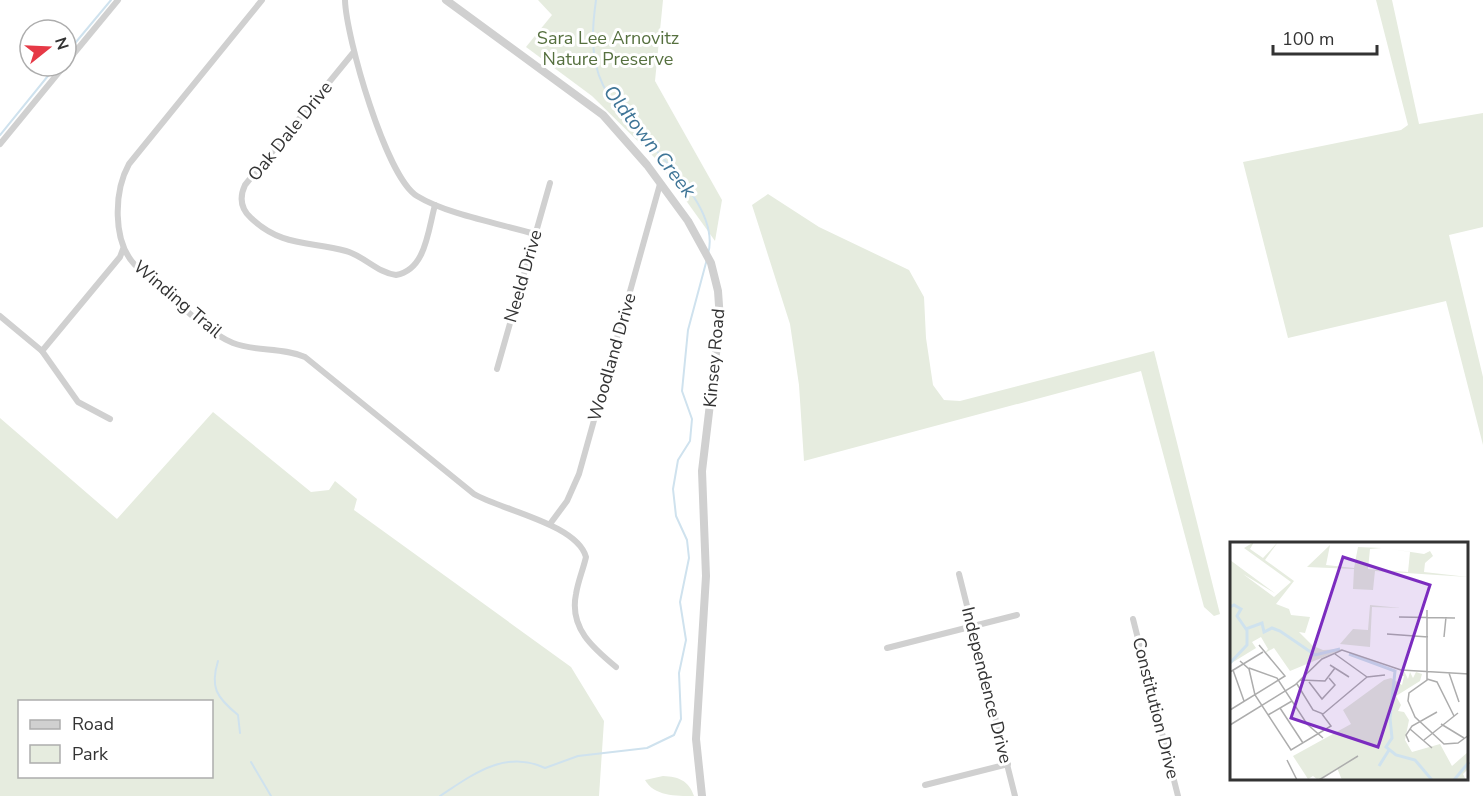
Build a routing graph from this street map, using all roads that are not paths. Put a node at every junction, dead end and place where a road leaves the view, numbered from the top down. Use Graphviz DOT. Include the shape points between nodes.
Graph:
graph roads {
  1 [pos="118,0"];
  2 [pos="262,0"];
  3 [pos="345,0"];
  4 [pos="446,0"];
  5 [pos="78,49"];
  6 [pos="353,53"];
  7 [pos="54,78"];
  8 [pos="0,144"];
  9 [pos="550,183"];
  10 [pos="660,184"];
  11 [pos="435,205"];
  12 [pos="535,234"];
  13 [pos="123,246"];
  14 [pos="0,316"];
  15 [pos="42,351"];
  16 [pos="497,369"];
  17 [pos="110,419"];
  18 [pos="550,524"];
  19 [pos="959,574"];
  20 [pos="1017,615"];
  21 [pos="1133,619"];
  22 [pos="973,625"];
  23 [pos="887,648"];
  24 [pos="616,667"];
  25 [pos="1008,764"];
  26 [pos="925,785"];
  27 [pos="702,796"];
  28 [pos="1015,796"];
  29 [pos="1178,796"];
  1 -- 5 [label="street"];
  2 -- 13 [label="street, Winding Trail" via="129,164 119,195"];
  3 -- 6 [label="street"];
  4 -- 10 [label="street, Kinsey Road" via="596,109"];
  6 -- 11 [label="street" via="398,176 416,196"];
  6 -- 11 [label="street, Oak Dale Drive" via="245,185 241,198 244,210 278,237 348,252 396,275 410,271 419,262"];
  7 -- 8 [label="street"];
  9 -- 12 [label="street, Neeld Drive"];
  10 -- 18 [label="street, Woodland Drive" via="579,474 567,501"];
  10 -- 27 [label="street, Kinsey Road" via="703,245 711,263 720,320 702,471 706,576 696,739"];
  11 -- 12 [label="street"];
  12 -- 16 [label="street, Neeld Drive"];
  13 -- 15 [label="street" via="120,257"];
  13 -- 18 [label="street, Winding Trail" via="135,265 218,334 242,346 289,351 305,357 474,494 493,505"];
  14 -- 15 [label="street"];
  15 -- 17 [label="street" via="78,402"];
  18 -- 24 [label="street" via="584,551 575,597 577,622 588,642"];
  19 -- 22 [label="street, Independence Drive"];
  20 -- 22 [label="street"];
  21 -- 29 [label="street, Constitution Drive"];
  22 -- 23 [label="street"];
  22 -- 25 [label="street, Independence Drive"];
  25 -- 26 [label="street"];
  25 -- 28 [label="street, Independence Drive"];
}
